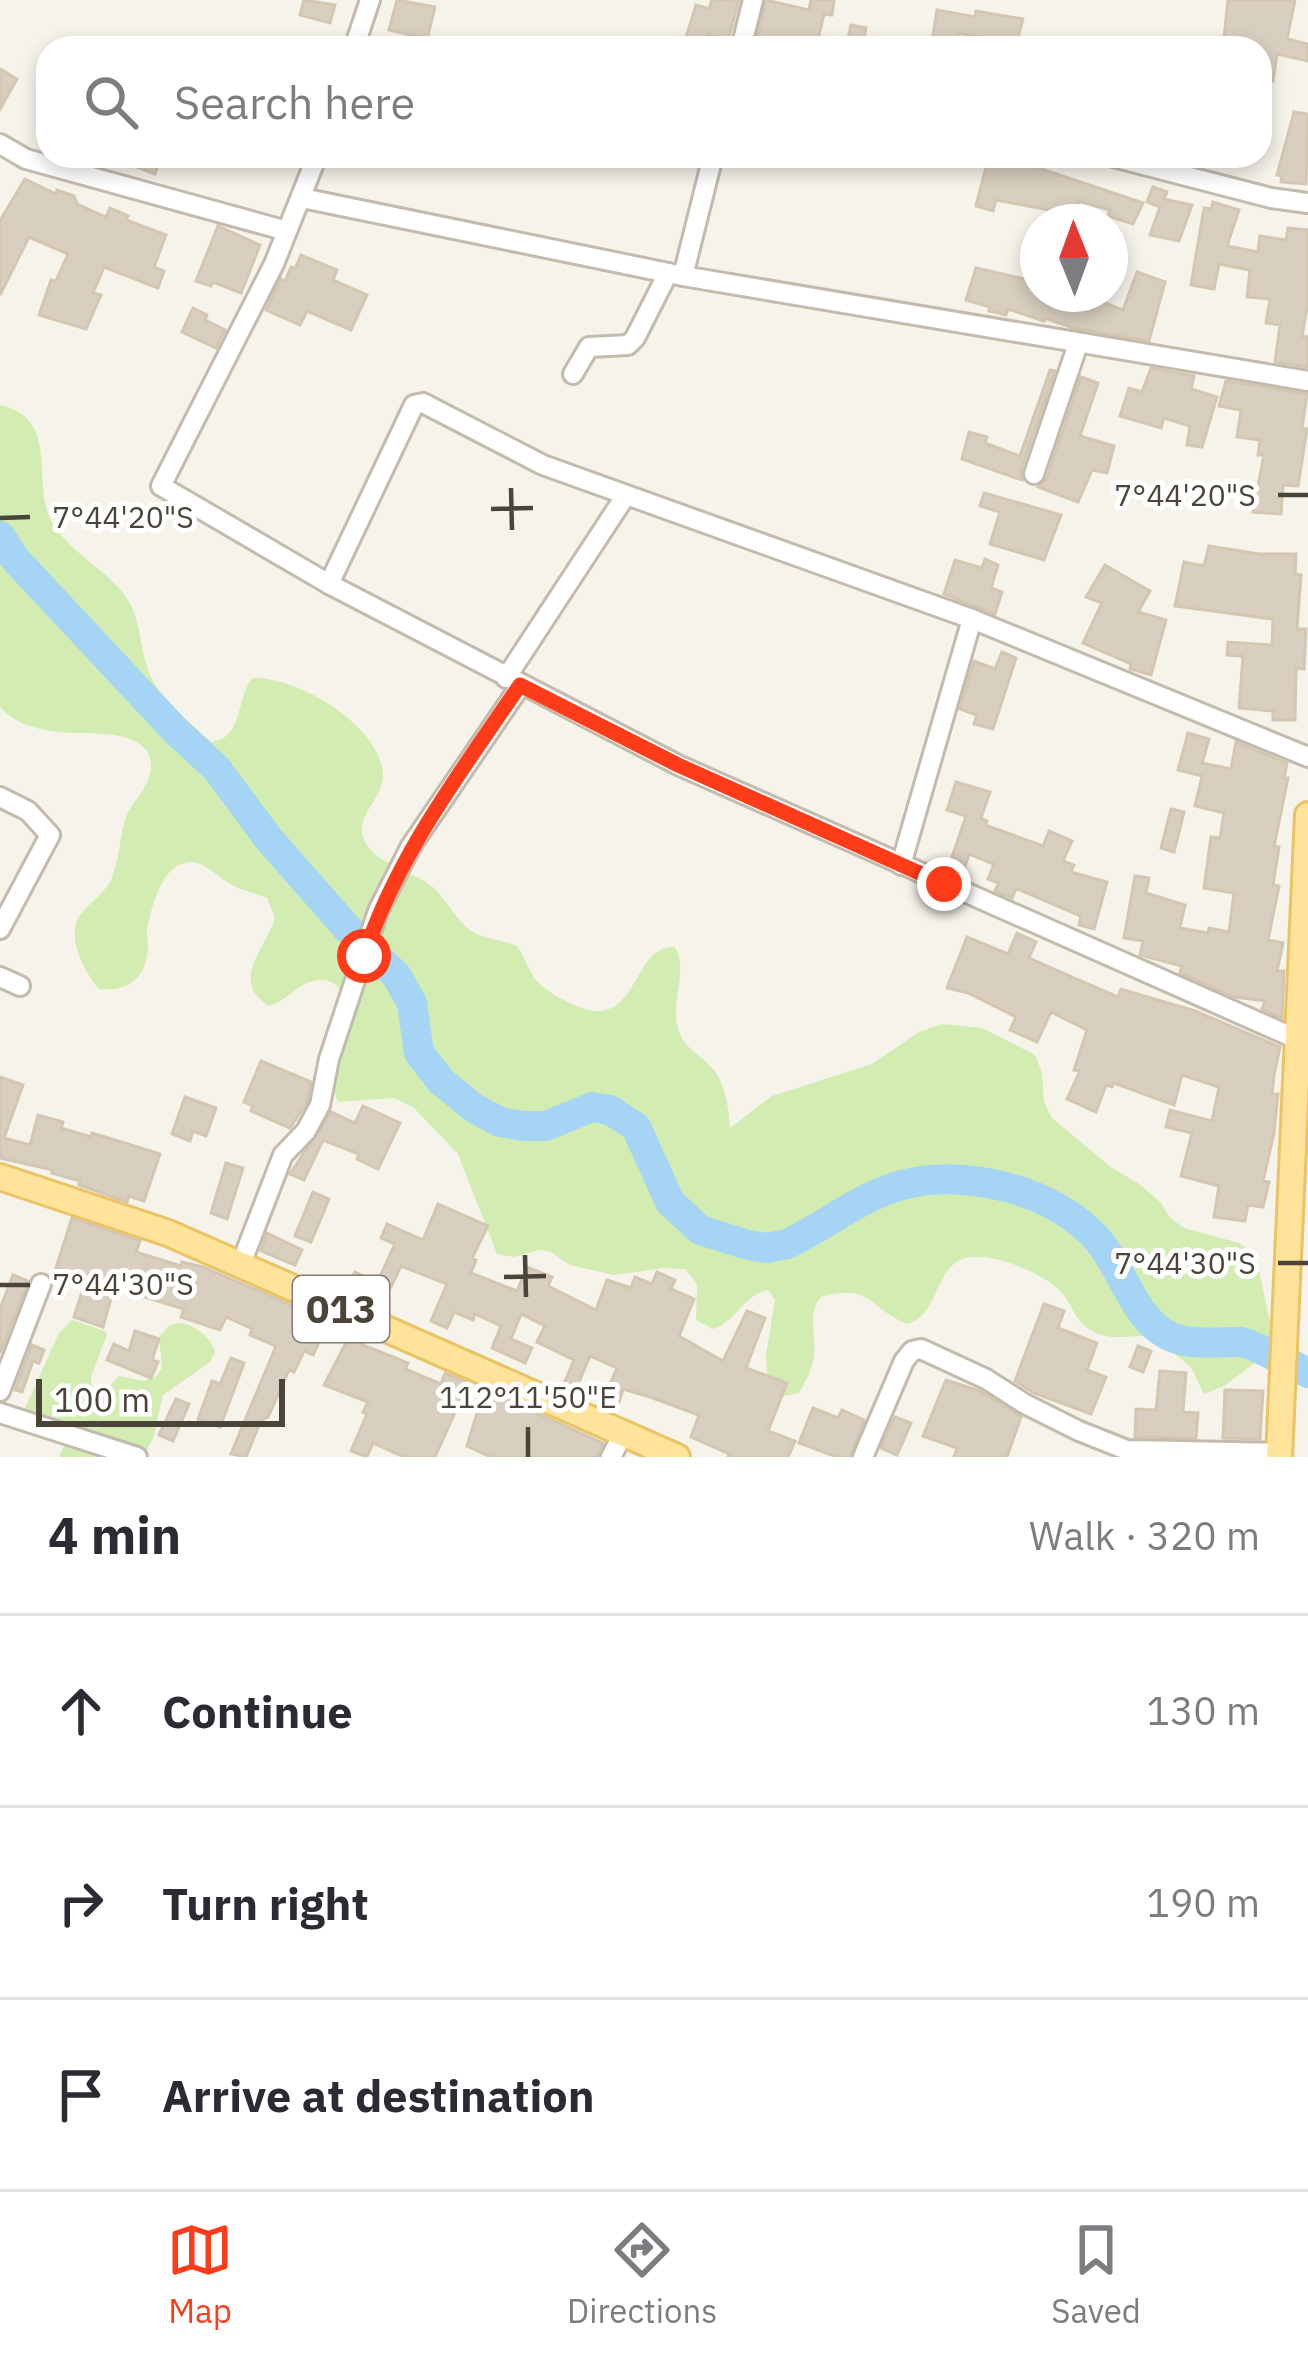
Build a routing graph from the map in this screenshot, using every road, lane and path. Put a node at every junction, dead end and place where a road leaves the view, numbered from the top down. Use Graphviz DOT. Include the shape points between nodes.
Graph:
graph roads {
  1 [pos="370,0"];
  2 [pos="753,0"];
  3 [pos="357,36"];
  4 [pos="744,36"];
  5 [pos="0,144"];
  6 [pos="36,162"];
  7 [pos="59,168"];
  8 [pos="313,168"];
  9 [pos="709,168"];
  10 [pos="1155,168"];
  11 [pos="302,198"];
  12 [pos="1308,203"];
  13 [pos="287,231"];
  14 [pos="676,274"];
  15 [pos="1078,344"];
  16 [pos="573,374"];
  17 [pos="1308,381"];
  18 [pos="1034,475"];
  19 [pos="626,495"];
  20 [pos="329,584"];
  21 [pos="972,619"];
  22 [pos="513,681"];
  23 [pos="1308,757"];
  24 [pos="0,797"];
  25 [pos="1308,815"];
  26 [pos="901,865"];
  27 [pos="0,929"];
  28 [pos="0,976"];
  29 [pos="20,986"];
  30 [pos="1302,1031"];
  31 [pos="0,1177"];
  32 [pos="241,1264"];
  33 [pos="41,1284"];
  34 [pos="0,1390"];
  35 [pos="0,1413"];
  36 [pos="624,1432"];
  37 [pos="1279,1455"];
  38 [pos="137,1457"];
  39 [pos="611,1457"];
  40 [pos="677,1457"];
  41 [pos="863,1457"];
  1 -- 3 [label="street"];
  2 -- 4 [label="street"];
  5 -- 6 [label="street"];
  7 -- 13 [label="street"];
  8 -- 11 [label="street"];
  9 -- 14 [label="street"];
  10 -- 12 [label="street"];
  11 -- 13 [label="street"];
  11 -- 14 [label="street"];
  13 -- 20 [label="street" via="161,486"];
  14 -- 15 [label="street"];
  14 -- 16 [label="street" via="628,345 590,347"];
  15 -- 17 [label="street"];
  15 -- 18 [label="street"];
  19 -- 20 [label="street" via="543,465 418,403"];
  19 -- 21 [label="street"];
  19 -- 22 [label="street"];
  20 -- 22 [label="street"];
  21 -- 23 [label="street"];
  21 -- 26 [label="street"];
  22 -- 26 [label="street"];
  22 -- 32 [label="street" via="378,911 320,1105 283,1155"];
  24 -- 27 [label="street" via="50,835"];
  25 -- 30 [label="main road"];
  26 -- 30 [label="street"];
  28 -- 29 [label="street"];
  30 -- 37 [label="main road"];
  31 -- 32 [label="main road, 013"];
  32 -- 36 [label="main road, 013"];
  33 -- 34 [label="street"];
  35 -- 38 [label="street"];
  36 -- 39 [label="street"];
  36 -- 40 [label="main road, 013"];
  37 -- 41 [label="street" via="1127,1450 921,1349 904,1361"];
}
